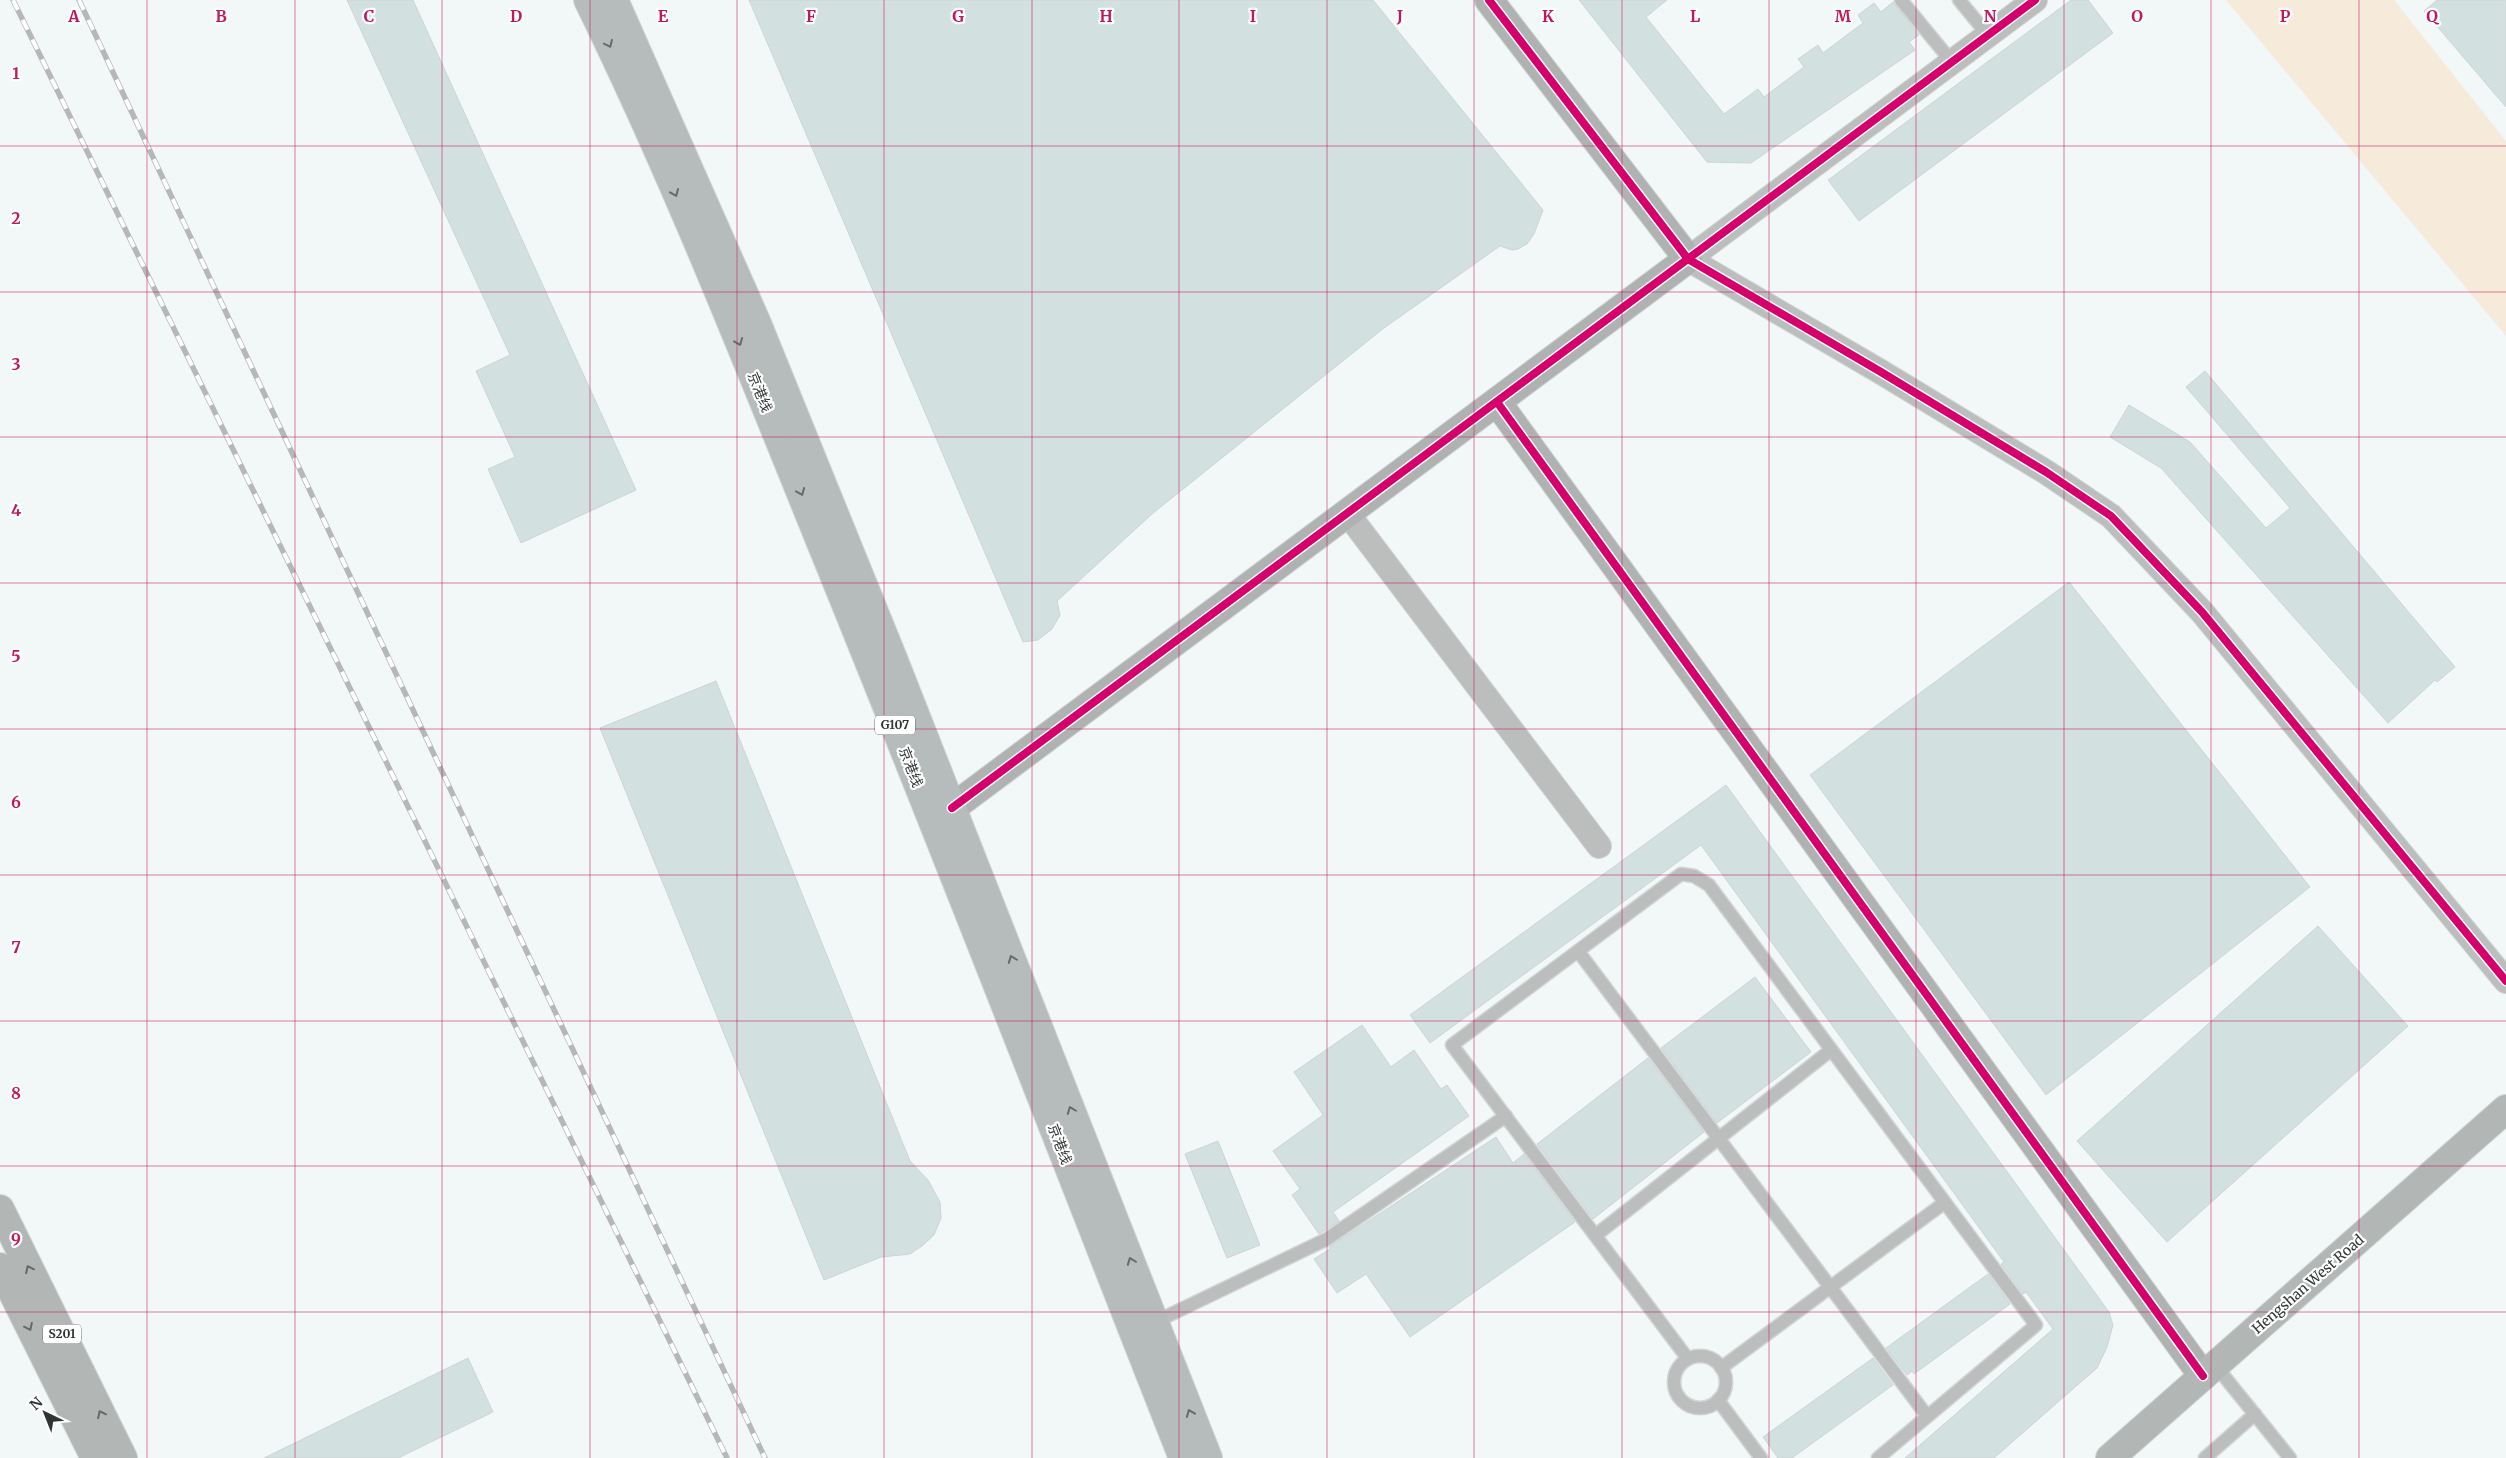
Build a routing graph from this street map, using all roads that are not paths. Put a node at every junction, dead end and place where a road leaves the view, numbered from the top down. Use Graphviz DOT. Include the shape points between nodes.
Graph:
graph roads {
  1 [pos="588,0"];
  2 [pos="614,0"];
  3 [pos="1489,0"];
  4 [pos="1901,0"];
  5 [pos="1960,0"];
  6 [pos="2035,0"];
  7 [pos="1988,35"];
  8 [pos="1952,62"];
  9 [pos="1688,259"];
  10 [pos="1497,402"];
  11 [pos="1347,513"];
  12 [pos="952,808"];
  13 [pos="1599,846"];
  14 [pos="1578,951"];
  15 [pos="2506,981"];
  16 [pos="1831,1050"];
  17 [pos="2506,1110"];
  18 [pos="1506,1116"];
  19 [pos="1719,1138"];
  20 [pos="1944,1203"];
  21 [pos="0,1209"];
  22 [pos="1596,1235"];
  23 [pos="0,1267"];
  24 [pos="1830,1287"];
  25 [pos="1155,1322"];
  26 [pos="1688,1359"];
  27 [pos="1721,1368"];
  28 [pos="2209,1371"];
  29 [pos="1718,1400"];
  30 [pos="2255,1414"];
  31 [pos="1927,1416"];
  32 [pos="94,1458"];
  33 [pos="123,1458"];
  34 [pos="1183,1458"];
  35 [pos="1208,1458"];
  36 [pos="1761,1458"];
  37 [pos="1878,1458"];
  38 [pos="2110,1458"];
  39 [pos="2205,1458"];
  40 [pos="2290,1458"];
  1 -- 34 [label="highway, 京港线 / G107, one-way" via="738,339 871,664"];
  2 -- 12 [label="highway, 京港线 / G107" via="756,321"];
  3 -- 9 [label="street"];
  4 -- 8 [label="lane"];
  5 -- 7 [label="lane"];
  6 -- 7 [label="street"];
  7 -- 8 [label="street"];
  8 -- 9 [label="street"];
  9 -- 10 [label="street"];
  9 -- 15 [label="street" via="2046,472 2111,516 2202,612"];
  10 -- 11 [label="street"];
  10 -- 28 [label="street"];
  11 -- 12 [label="street"];
  11 -- 13 [label="street"];
  25 -- 12 [label="highway, 京港线 / G107, one-way"];
  14 -- 16 [label="lane" via="1681,874 1694,876 1709,885"];
  14 -- 18 [label="lane" via="1452,1045"];
  14 -- 19 [label="lane"];
  16 -- 19 [label="lane"];
  16 -- 20 [label="lane"];
  17 -- 28 [label="main road, Hengshan West Road"];
  18 -- 22 [label="lane"];
  18 -- 25 [label="lane" via="1327,1239"];
  19 -- 22 [label="lane"];
  19 -- 24 [label="lane"];
  20 -- 24 [label="lane"];
  20 -- 31 [label="lane" via="2036,1325"];
  33 -- 21 [label="main road, S201, one-way"];
  22 -- 26 [label="lane"];
  23 -- 32 [label="main road, S201, one-way"];
  24 -- 27 [label="lane"];
  24 -- 31 [label="lane"];
  35 -- 25 [label="highway, 京港线 / G107, one-way"];
  26 -- 27 [label="lane" via="1703,1356"];
  26 -- 29 [label="lane" via="1678,1367 1674,1376 1676,1394 1689,1406 1697,1408"];
  27 -- 29 [label="lane" via="1726,1381 1725,1390"];
  28 -- 30 [label="lane"];
  28 -- 38 [label="main road, Hengshan West Road"];
  29 -- 36 [label="lane"];
  30 -- 39 [label="lane"];
  30 -- 40 [label="lane"];
  31 -- 37 [label="lane"];
}
